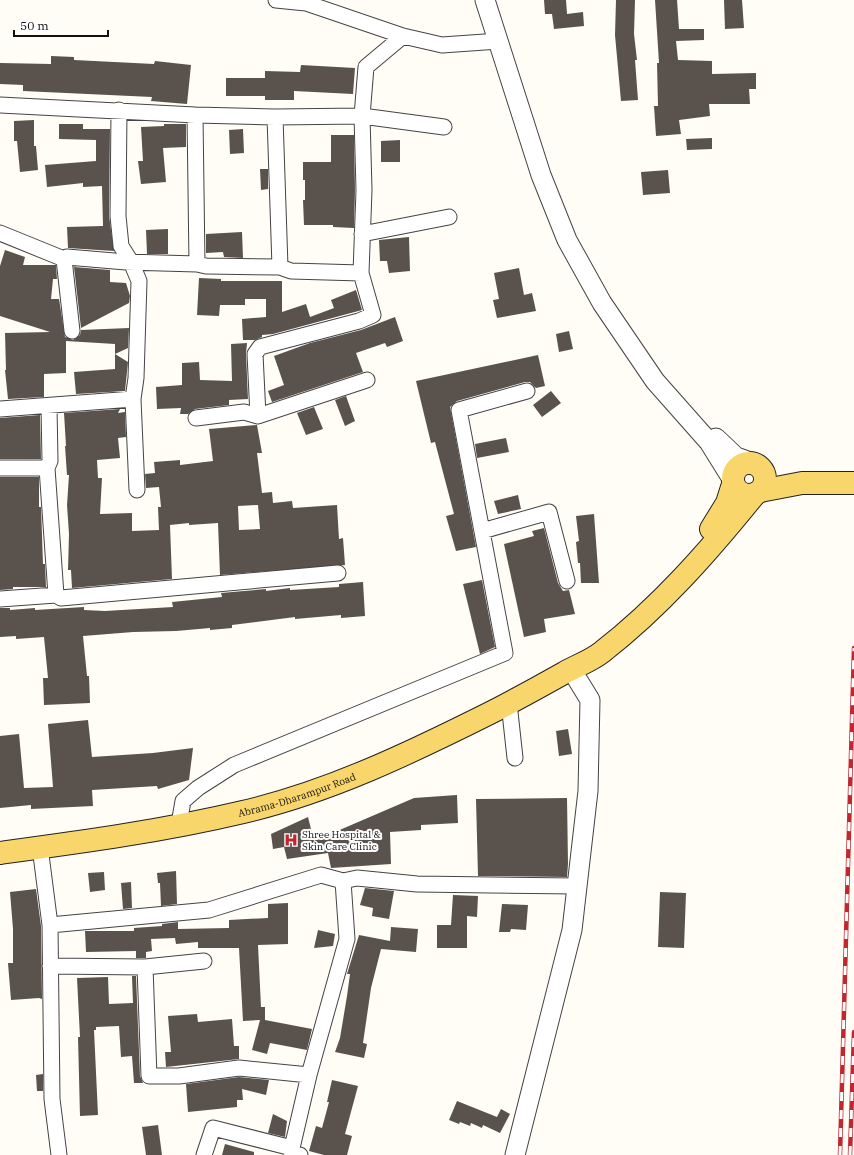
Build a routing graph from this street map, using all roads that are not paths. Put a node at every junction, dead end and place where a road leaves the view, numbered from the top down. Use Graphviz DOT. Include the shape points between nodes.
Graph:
graph roads {
  1 [pos="276,0"];
  2 [pos="485,0"];
  3 [pos="402,36"];
  4 [pos="498,41"];
  5 [pos="0,105"];
  6 [pos="119,110"];
  7 [pos="195,115"];
  8 [pos="362,116"];
  9 [pos="275,117"];
  10 [pos="444,127"];
  11 [pos="449,217"];
  12 [pos="0,233"];
  13 [pos="362,234"];
  14 [pos="64,259"];
  15 [pos="132,262"];
  16 [pos="197,264"];
  17 [pos="280,267"];
  18 [pos="360,273"];
  19 [pos="72,330"];
  20 [pos="621,330"];
  21 [pos="367,380"];
  22 [pos="527,391"];
  23 [pos="133,399"];
  24 [pos="48,407"];
  25 [pos="0,409"];
  26 [pos="258,416"];
  27 [pos="196,418"];
  28 [pos="0,468"];
  29 [pos="47,468"];
  30 [pos="757,480"];
  31 [pos="733,482"];
  32 [pos="854,484"];
  33 [pos="137,490"];
  34 [pos="482,531"];
  35 [pos="338,573"];
  36 [pos="567,581"];
  37 [pos="56,595"];
  38 [pos="0,599"];
  39 [pos="571,669"];
  40 [pos="509,703"];
  41 [pos="515,758"];
  42 [pos="179,824"];
  43 [pos="40,848"];
  44 [pos="0,853"];
  45 [pos="343,881"];
  46 [pos="577,886"];
  47 [pos="50,925"];
  48 [pos="204,961"];
  49 [pos="50,966"];
  50 [pos="145,967"];
  51 [pos="309,1075"];
  52 [pos="296,1151"];
  53 [pos="59,1155"];
  54 [pos="204,1155"];
  55 [pos="515,1155"];
  1 -- 3 [label="street" via="306,3"];
  2 -- 4 [label="street"];
  3 -- 4 [label="street" via="442,45"];
  3 -- 8 [label="street" via="366,67"];
  4 -- 20 [label="street" via="541,175 567,240 602,303"];
  5 -- 6 [label="street"];
  6 -- 7 [label="street"];
  6 -- 15 [label="street" via="118,216 121,246"];
  7 -- 9 [label="street"];
  7 -- 16 [label="street"];
  8 -- 9 [label="street"];
  8 -- 10 [label="street"];
  8 -- 13 [label="street"];
  9 -- 17 [label="street"];
  11 -- 13 [label="street"];
  12 -- 14 [label="street"];
  13 -- 18 [label="street"];
  14 -- 15 [label="street" via="67,257"];
  14 -- 19 [label="street"];
  15 -- 16 [label="street"];
  15 -- 23 [label="street" via="139,281"];
  16 -- 17 [label="street"];
  17 -- 18 [label="street" via="291,270"];
  18 -- 26 [label="street" via="373,315 260,347 255,354"];
  20 -- 30 [label="street" via="722,445"];
  20 -- 31 [label="street" via="655,381 709,442"];
  21 -- 26 [label="street"];
  22 -- 34 [label="street" via="459,410"];
  23 -- 24 [label="street"];
  23 -- 33 [label="street"];
  24 -- 25 [label="street"];
  24 -- 29 [label="street" via="50,461"];
  26 -- 27 [label="street" via="244,412"];
  28 -- 29 [label="street"];
  29 -- 37 [label="street"];
  30 -- 31 [label="main road" via="745,495 736,489"];
  30 -- 32 [label="main road"];
  30 -- 39 [label="main road" via="716,541 674,586 600,654"];
  31 -- 39 [label="main road" via="722,514 702,542 627,618"];
  34 -- 36 [label="street" via="549,512"];
  34 -- 42 [label="street" via="505,653 234,765 183,801"];
  35 -- 37 [label="street" via="61,598"];
  37 -- 38 [label="street"];
  39 -- 40 [label="main road, Abrama-Dharampur Road"];
  39 -- 46 [label="street" via="590,700 588,791"];
  40 -- 41 [label="street"];
  40 -- 42 [label="main road, Abrama-Dharampur Road" via="427,744 326,787 244,812"];
  42 -- 43 [label="main road, Abrama-Dharampur Road"];
  43 -- 44 [label="main road, Abrama-Dharampur Road"];
  43 -- 47 [label="street"];
  45 -- 46 [label="street" via="357,878 417,884"];
  45 -- 47 [label="street" via="321,875 209,910"];
  45 -- 51 [label="street" via="347,939"];
  46 -- 55 [label="street" via="572,930"];
  47 -- 49 [label="street"];
  48 -- 50 [label="street"];
  49 -- 50 [label="street"];
  49 -- 53 [label="street" via="52,1099"];
  50 -- 51 [label="street" via="149,1076 179,1076 239,1068"];
  51 -- 52 [label="street"];
  52 -- 54 [label="street" via="213,1128"];
}
